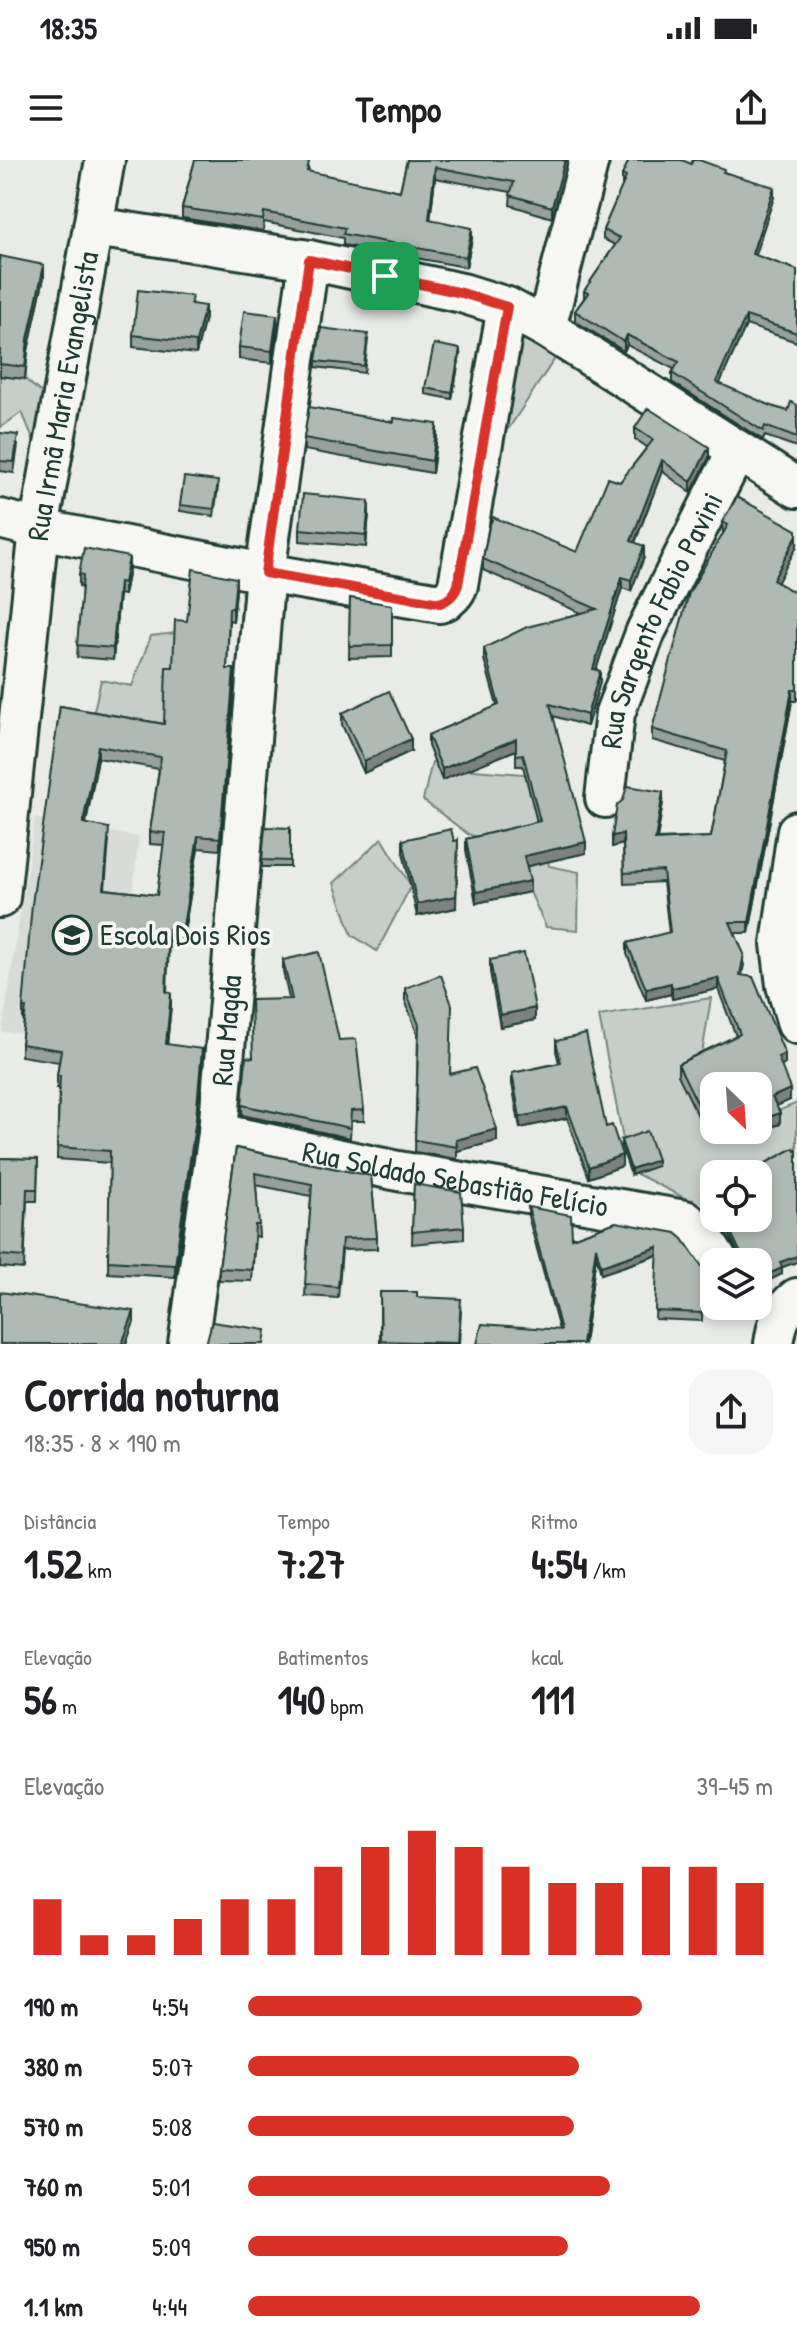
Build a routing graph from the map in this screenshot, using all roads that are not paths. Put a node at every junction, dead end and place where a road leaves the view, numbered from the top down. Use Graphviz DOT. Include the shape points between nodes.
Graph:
graph roads {
  1 [pos="105,160"];
  2 [pos="589,160"];
  3 [pos="95,227"];
  4 [pos="309,260"];
  5 [pos="507,307"];
  6 [pos="546,328"];
  7 [pos="737,450"];
  8 [pos="797,488"];
  9 [pos="0,519"];
  10 [pos="39,529"];
  11 [pos="265,573"];
  12 [pos="605,798"];
  13 [pos="797,831"];
  14 [pos="0,898"];
  15 [pos="797,1024"];
  16 [pos="218,1133"];
  17 [pos="710,1248"];
  18 [pos="188,1344"];
  1 -- 3 [label="street, Rua Irmã Maria Evangelista"];
  2 -- 6 [label="street"];
  3 -- 4 [label="street"];
  3 -- 10 [label="street, Rua Irmã Maria Evangelista"];
  4 -- 5 [label="street"];
  4 -- 11 [label="street, Rua Magda"];
  5 -- 6 [label="street"];
  5 -- 11 [label="street" via="458,585 450,598 440,603"];
  6 -- 7 [label="street"];
  7 -- 8 [label="street"];
  7 -- 12 [label="street, Rua Sargento Fabio Pavini" via="646,631 615,713"];
  9 -- 10 [label="street"];
  10 -- 11 [label="street"];
  10 -- 14 [label="street, Rua Irmã Maria Evangelista"];
  11 -- 16 [label="street, Rua Magda"];
  13 -- 15 [label="street" via="781,944"];
  16 -- 17 [label="street, Rua Soldado Sebastião Felício" via="398,1171 685,1220"];
  16 -- 18 [label="street, Rua Magda"];
}
